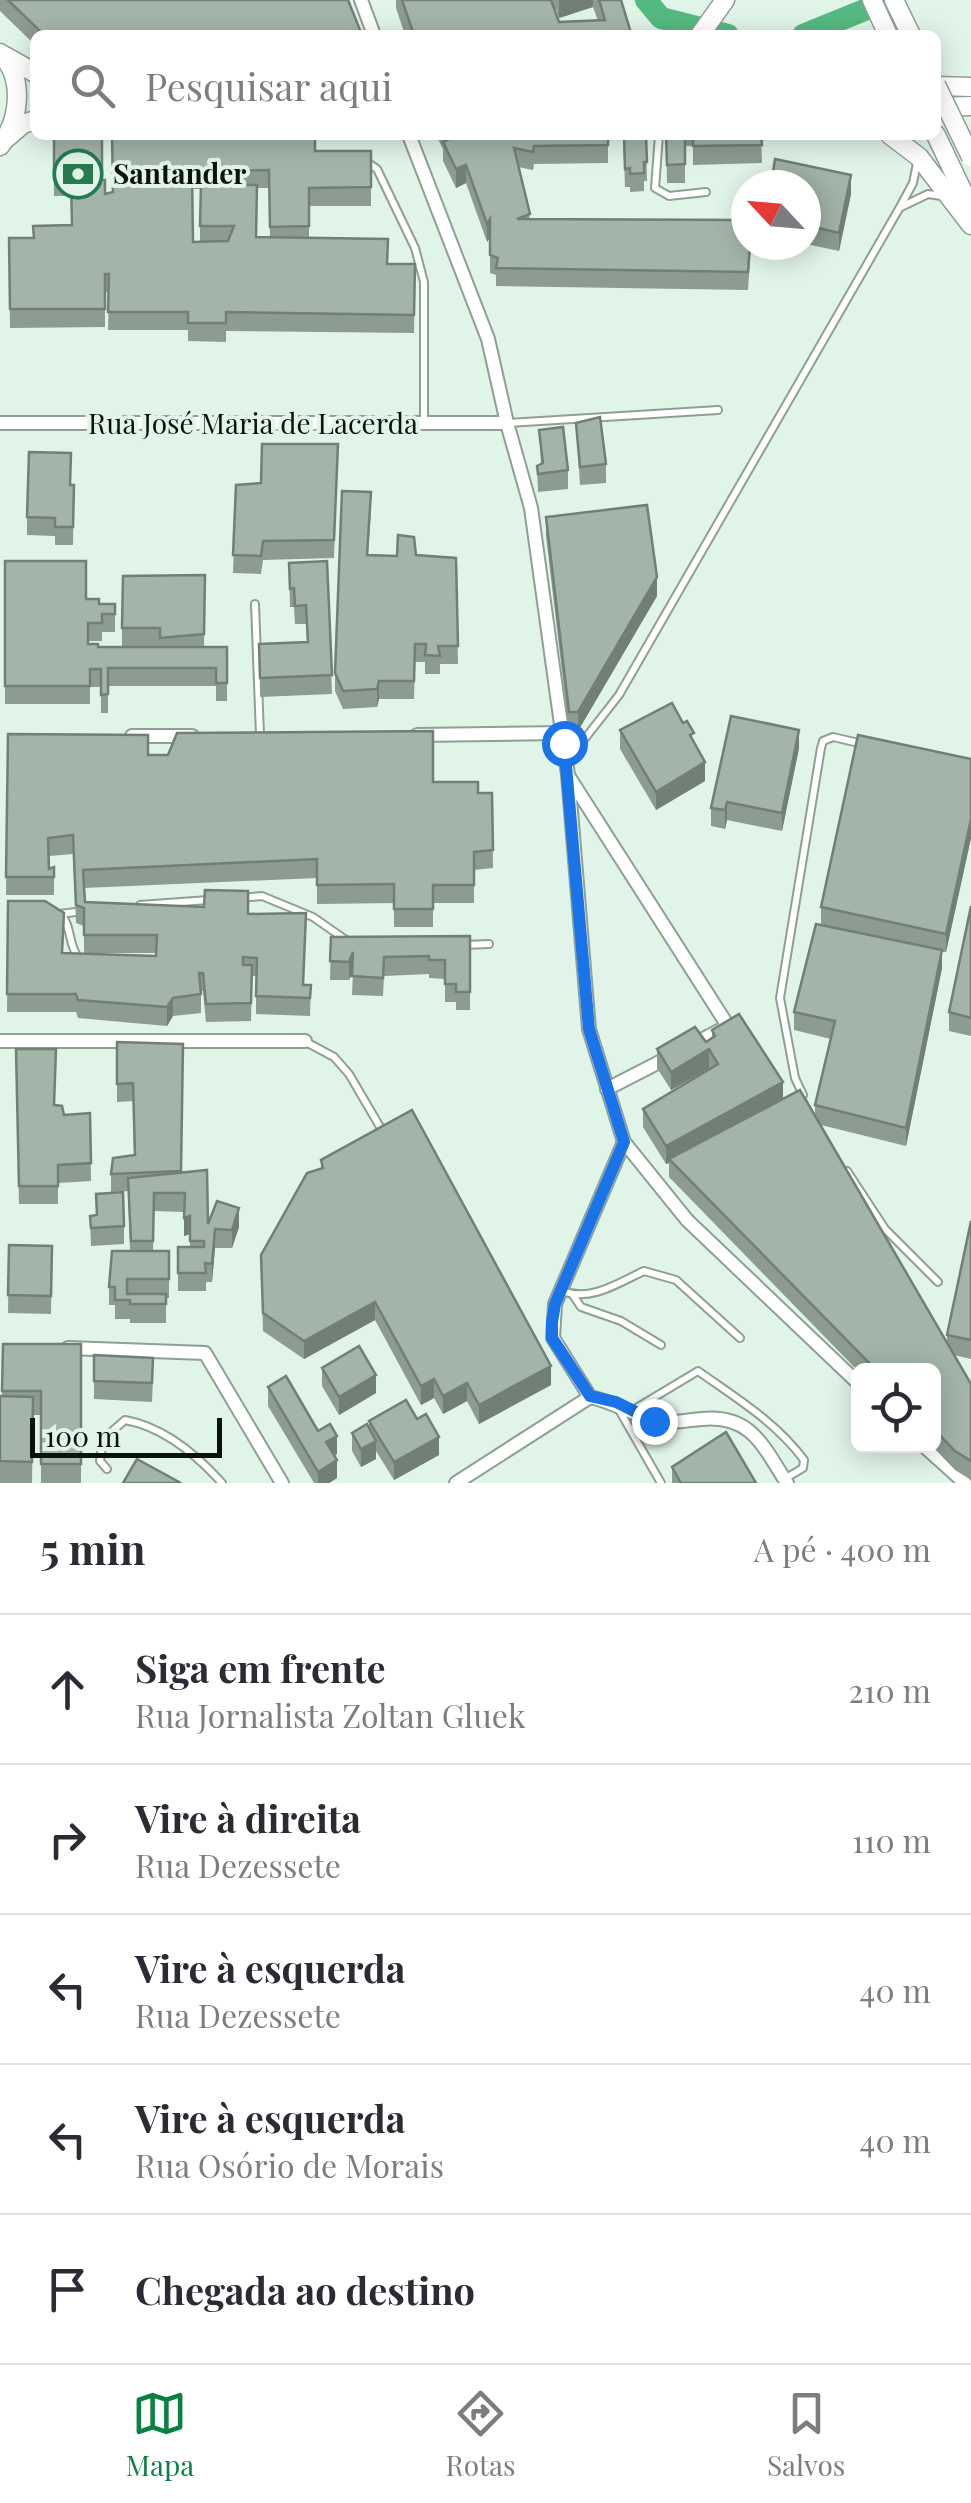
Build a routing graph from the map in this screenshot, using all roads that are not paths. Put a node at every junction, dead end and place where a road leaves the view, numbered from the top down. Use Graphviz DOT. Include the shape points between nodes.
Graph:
graph roads {
  1 [pos="362,0"];
  2 [pos="725,0"];
  3 [pos="872,0"];
  4 [pos="894,0"];
  5 [pos="372,30"];
  6 [pos="704,30"];
  7 [pos="886,30"];
  8 [pos="909,30"];
  9 [pos="2,54"];
  10 [pos="30,70"];
  11 [pos="949,86"];
  12 [pos="941,108"];
  13 [pos="969,110"];
  14 [pos="30,122"];
  15 [pos="411,140"];
  16 [pos="659,140"];
  17 [pos="897,140"];
  18 [pos="938,140"];
  19 [pos="4,142"];
  20 [pos="919,157"];
  21 [pos="971,157"];
  22 [pos="354,158"];
  23 [pos="706,192"];
  24 [pos="950,198"];
  25 [pos="900,207"];
  26 [pos="971,209"];
  27 [pos="971,225"];
  28 [pos="718,410"];
  29 [pos="0,424"];
  30 [pos="424,424"];
  31 [pos="506,424"];
  32 [pos="255,604"];
  33 [pos="398,735"];
  34 [pos="112,736"];
  35 [pos="204,736"];
  36 [pos="242,736"];
  37 [pos="260,736"];
  38 [pos="280,736"];
  39 [pos="563,738"];
  40 [pos="868,746"];
  41 [pos="568,775"];
  42 [pos="126,906"];
  43 [pos="93,910"];
  44 [pos="356,944"];
  45 [pos="488,944"];
  46 [pos="455,945"];
  47 [pos="90,962"];
  48 [pos="0,1041"];
  49 [pos="305,1041"];
  50 [pos="606,1089"];
  51 [pos="806,1103"];
  52 [pos="383,1132"];
  53 [pos="624,1142"];
  54 [pos="840,1160"];
  55 [pos="938,1282"];
  56 [pos="567,1293"];
  57 [pos="740,1338"];
  58 [pos="661,1345"];
  59 [pos="55,1348"];
  60 [pos="851,1376"];
  61 [pos="590,1396"];
  62 [pos="616,1402"];
  63 [pos="632,1410"];
  64 [pos="931,1453"];
  65 [pos="107,1470"];
  66 [pos="786,1481"];
  67 [pos="960,1482"];
  68 [pos="222,1483"];
  69 [pos="282,1483"];
  70 [pos="456,1483"];
  71 [pos="661,1483"];
  1 -- 5 [label="street"];
  2 -- 6 [label="main road"];
  3 -- 7 [label="main road"];
  4 -- 8 [label="main road"];
  9 -- 10 [label="main road"];
  9 -- 19 [label="main road" via="18,96"];
  11 -- 13 [label="main road"];
  11 -- 21 [label="main road, bridge"];
  12 -- 13 [label="main road"];
  14 -- 19 [label="main road"];
  15 -- 31 [label="street" via="488,338"];
  16 -- 23 [label="lane" via="655,188 670,196"];
  17 -- 20 [label="main road"];
  18 -- 26 [label="main road"];
  20 -- 24 [label="main road"];
  20 -- 25 [label="lane"];
  22 -- 30 [label="lane" via="377,169 424,282"];
  24 -- 25 [label="lane" via="928,194"];
  24 -- 27 [label="main road"];
  25 -- 39 [label="lane" via="619,695 584,742"];
  28 -- 31 [label="lane"];
  29 -- 30 [label="street, Rua José Maria de Lacerda"];
  30 -- 31 [label="street, Rua José Maria de Lacerda"];
  31 -- 39 [label="street" via="531,508"];
  32 -- 37 [label="lane"];
  33 -- 39 [label="street"];
  34 -- 35 [label="street"];
  36 -- 37 [label="street"];
  37 -- 38 [label="street"];
  39 -- 41 [label="street"];
  40 -- 51 [label="lane" via="833,738 821,748 780,998"];
  41 -- 50 [label="street" via="589,1029"];
  41 -- 50 [label="street" via="728,1026"];
  42 -- 44 [label="lane" via="262,896"];
  43 -- 47 [label="lane" via="56,913 70,927 73,950"];
  45 -- 46 [label="lane"];
  48 -- 49 [label="street"];
  49 -- 52 [label="lane" via="349,1074"];
  50 -- 53 [label="street"];
  53 -- 56 [label="street"];
  53 -- 60 [label="street" via="687,1220"];
  54 -- 55 [label="lane" via="886,1230"];
  56 -- 57 [label="lane" via="597,1292 644,1271 676,1280"];
  56 -- 58 [label="lane" via="581,1307"];
  56 -- 61 [label="street" via="552,1322 552,1338"];
  59 -- 69 [label="street" via="205,1354"];
  61 -- 62 [label="street"];
  61 -- 70 [label="street"];
  62 -- 63 [label="street"];
  62 -- 71 [label="lane"];
  63 -- 66 [label="street" via="654,1421 739,1421"];
  63 -- 66 [label="lane" via="698,1371 794,1446 804,1460"];
  64 -- 67 [label="street"];
  65 -- 68 [label="lane" via="100,1460 102,1439 124,1420 146,1424 183,1446"];
}
